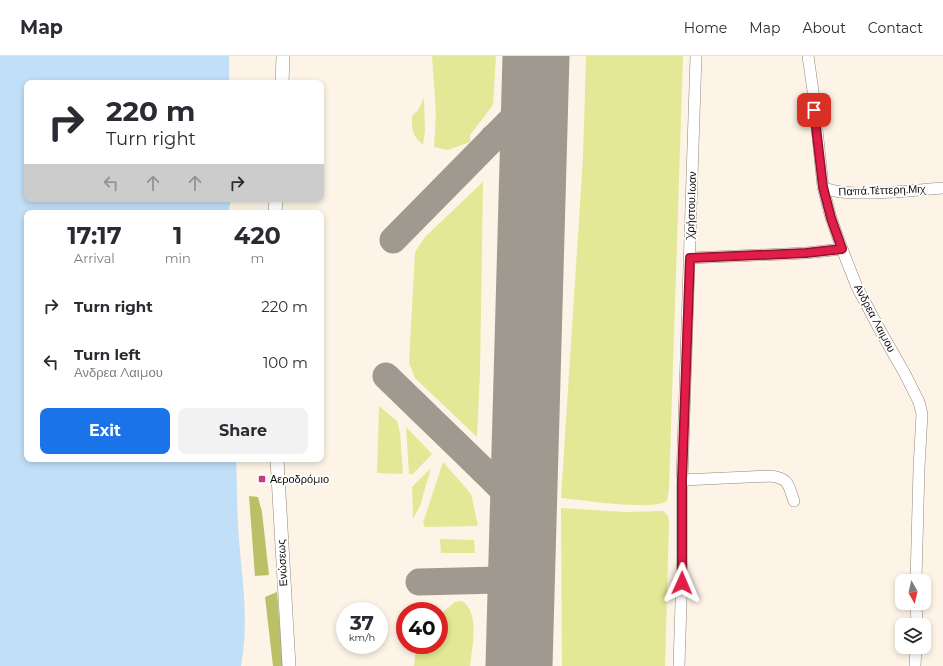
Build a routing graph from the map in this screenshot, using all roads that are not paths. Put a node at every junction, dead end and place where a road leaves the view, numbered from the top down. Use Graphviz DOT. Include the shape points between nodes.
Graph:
graph roads {
  1 [pos="283,56"];
  2 [pos="696,56"];
  3 [pos="808,56"];
  4 [pos="282,80"];
  5 [pos="823,187"];
  6 [pos="943,188"];
  7 [pos="842,249"];
  8 [pos="690,258"];
  9 [pos="276,462"];
  10 [pos="682,480"];
  11 [pos="794,501"];
  12 [pos="916,574"];
  13 [pos="916,654"];
  14 [pos="289,666"];
  15 [pos="679,666"];
  16 [pos="915,666"];
  1 -- 4 [label="main road"];
  2 -- 8 [label="street, Χρήστου.Ιωαν"];
  3 -- 5 [label="street, Ανδρεα Λαιμου"];
  5 -- 6 [label="street, Παπά.Τέττερη.Μιχ" via="830,191 846,193"];
  5 -- 7 [label="street, Ανδρεα Λαιμου"];
  7 -- 8 [label="street"];
  7 -- 12 [label="street, Ανδρεα Λαιμου" via="857,287 905,374 922,414 918,468"];
  8 -- 10 [label="street, Χρήστου.Ιωαν"];
  9 -- 14 [label="main road, Ενώσεως"];
  10 -- 11 [label="street" via="771,476 782,478 787,482"];
  10 -- 15 [label="street, Χρήστου.Ιωαν"];
  13 -- 16 [label="street"];
}
